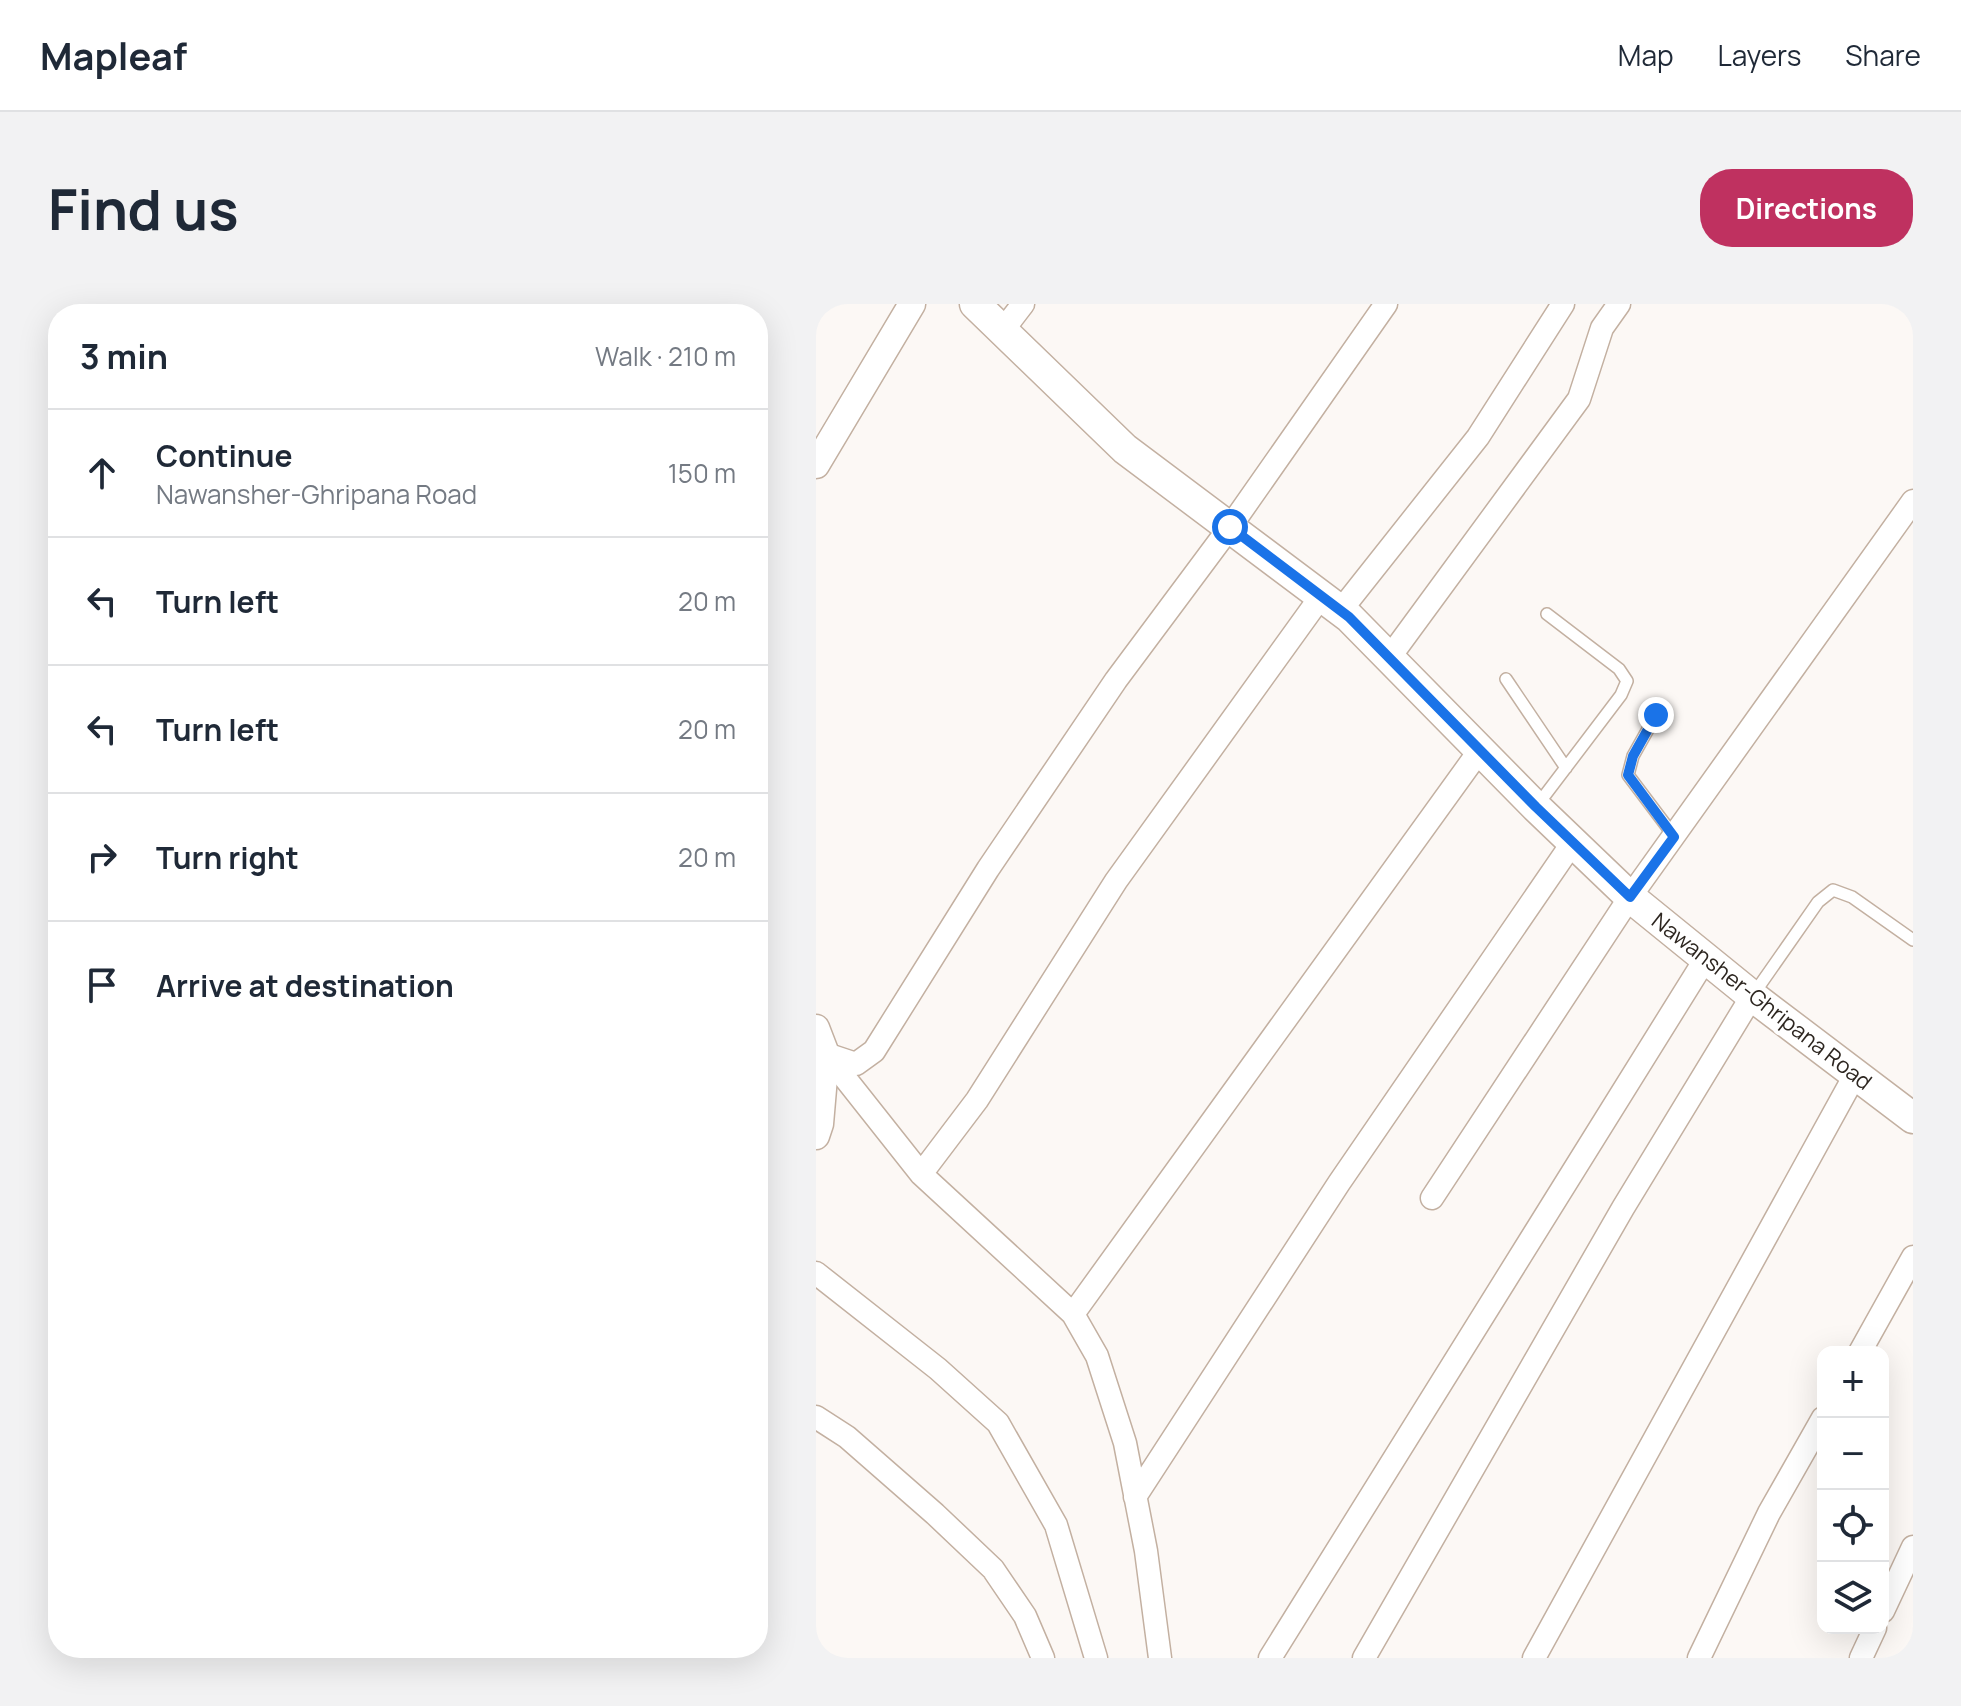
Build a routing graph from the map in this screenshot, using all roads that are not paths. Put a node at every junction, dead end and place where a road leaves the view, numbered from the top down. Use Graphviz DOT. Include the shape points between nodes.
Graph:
graph roads {
  1 [pos="912,304"];
  2 [pos="975,304"];
  3 [pos="1023,304"];
  4 [pos="1386,304"];
  5 [pos="1563,304"];
  6 [pos="1619,304"];
  7 [pos="1003,330"];
  8 [pos="816,465"];
  9 [pos="1913,501"];
  10 [pos="1230,527"];
  11 [pos="1331,603"];
  12 [pos="1547,614"];
  13 [pos="1389,658"];
  14 [pos="1506,679"];
  15 [pos="1656,715"];
  16 [pos="1480,750"];
  17 [pos="1566,768"];
  18 [pos="1536,807"];
  19 [pos="1674,837"];
  20 [pos="1573,842"];
  21 [pos="1630,897"];
  22 [pos="1913,940"];
  23 [pos="1706,958"];
  24 [pos="1752,996"];
  25 [pos="816,1028"];
  26 [pos="826,1054"];
  27 [pos="1855,1075"];
  28 [pos="1913,1118"];
  29 [pos="816,1136"];
  30 [pos="921,1174"];
  31 [pos="1432,1198"];
  32 [pos="1913,1257"];
  33 [pos="816,1273"];
  34 [pos="1073,1314"];
  35 [pos="1863,1346"];
  36 [pos="816,1417"];
  37 [pos="1817,1429"];
  38 [pos="1135,1497"];
  39 [pos="1913,1547"];
  40 [pos="1889,1598"];
  41 [pos="1872,1634"];
  42 [pos="1043,1658"];
  43 [pos="1096,1658"];
  44 [pos="1160,1658"];
  45 [pos="1270,1658"];
  46 [pos="1364,1658"];
  47 [pos="1534,1658"];
  48 [pos="1699,1658"];
  49 [pos="1861,1658"];
  1 -- 8 [label="street"];
  2 -- 7 [label="main road, Nawansher-Ghripana Road"];
  3 -- 7 [label="street"];
  4 -- 10 [label="street"];
  5 -- 11 [label="street" via="1478,437"];
  6 -- 13 [label="street" via="1602,328 1579,399"];
  7 -- 10 [label="main road, Nawansher-Ghripana Road" via="1125,449"];
  9 -- 19 [label="street"];
  10 -- 11 [label="main road, Nawansher-Ghripana Road"];
  10 -- 26 [label="street" via="1108,692 874,1051 856,1064"];
  11 -- 13 [label="main road, Nawansher-Ghripana Road"];
  11 -- 30 [label="street" via="1116,881 977,1100"];
  12 -- 17 [label="lane" via="1619,669 1627,681"];
  13 -- 16 [label="main road, Nawansher-Ghripana Road"];
  14 -- 17 [label="lane"];
  15 -- 19 [label="lane" via="1628,775"];
  16 -- 18 [label="main road, Nawansher-Ghripana Road"];
  16 -- 34 [label="street"];
  17 -- 18 [label="lane"];
  18 -- 20 [label="main road, Nawansher-Ghripana Road"];
  19 -- 21 [label="street"];
  20 -- 21 [label="main road, Nawansher-Ghripana Road"];
  20 -- 38 [label="street" via="1339,1183"];
  21 -- 23 [label="main road, Nawansher-Ghripana Road"];
  21 -- 31 [label="street"];
  22 -- 24 [label="lane" via="1852,897 1833,890 1818,902"];
  23 -- 24 [label="main road, Nawansher-Ghripana Road"];
  23 -- 45 [label="street"];
  24 -- 27 [label="main road, Nawansher-Ghripana Road"];
  24 -- 46 [label="street" via="1623,1208"];
  25 -- 26 [label="street"];
  26 -- 29 [label="street"];
  26 -- 30 [label="street"];
  27 -- 28 [label="main road, Nawansher-Ghripana Road"];
  27 -- 47 [label="street"];
  30 -- 34 [label="street"];
  32 -- 35 [label="street"];
  33 -- 43 [label="street" via="998,1423 1056,1525"];
  34 -- 38 [label="street" via="1097,1356 1125,1443"];
  36 -- 42 [label="street" via="847,1437 993,1569 1025,1616"];
  37 -- 48 [label="street" via="1769,1513"];
  38 -- 44 [label="street"];
  39 -- 40 [label="street"];
  41 -- 49 [label="street"];
}
